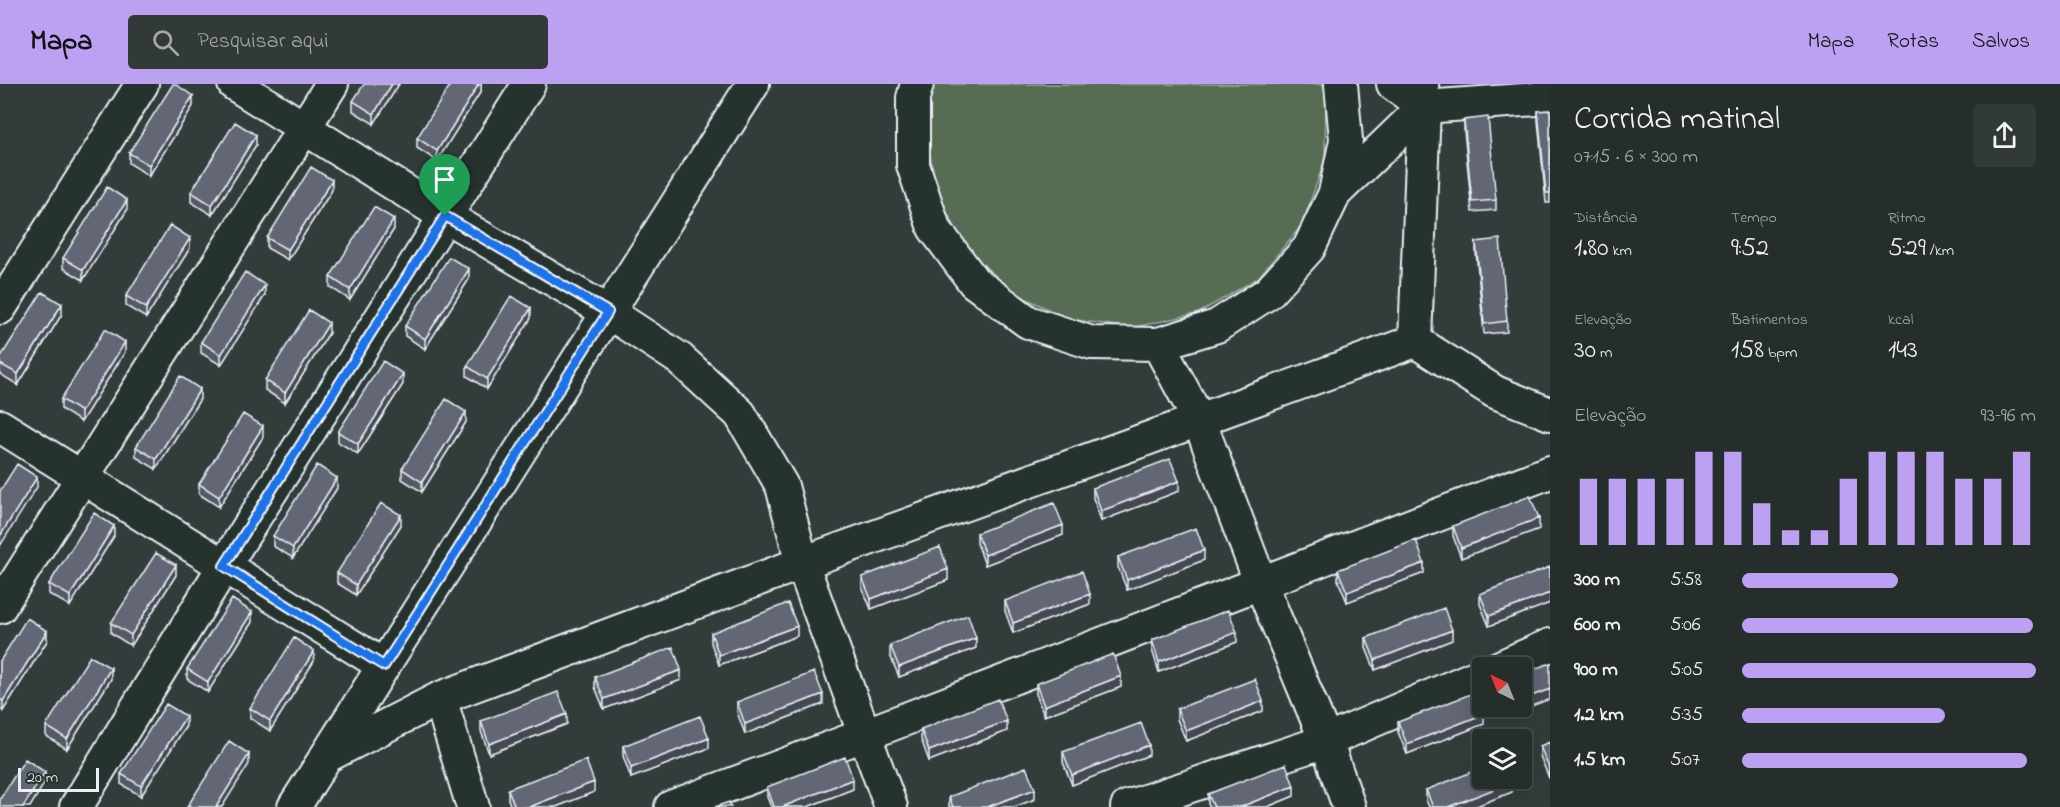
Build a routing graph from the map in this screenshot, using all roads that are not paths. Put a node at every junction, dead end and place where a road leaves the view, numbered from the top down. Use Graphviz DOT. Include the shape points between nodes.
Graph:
graph roads {
  1 [pos="142,84"];
  2 [pos="234,84"];
  3 [pos="332,84"];
  4 [pos="529,84"];
  5 [pos="753,84"];
  6 [pos="917,84"];
  7 [pos="1341,84"];
  8 [pos="1393,84"];
  9 [pos="1423,96"];
  10 [pos="1550,98"];
  11 [pos="303,127"];
  12 [pos="1335,193"];
  13 [pos="445,216"];
  14 [pos="0,308"];
  15 [pos="608,312"];
  16 [pos="1414,341"];
  17 [pos="1158,344"];
  18 [pos="1550,414"];
  19 [pos="1199,420"];
  20 [pos="0,426"];
  21 [pos="1550,472"];
  22 [pos="83,477"];
  23 [pos="802,563"];
  24 [pos="224,566"];
  25 [pos="1261,584"];
  26 [pos="0,606"];
  27 [pos="1550,645"];
  28 [pos="1523,657"];
  29 [pos="384,666"];
  30 [pos="1472,678"];
  31 [pos="440,698"];
  32 [pos="864,735"];
  33 [pos="1326,741"];
  34 [pos="327,756"];
  35 [pos="76,807"];
  36 [pos="294,807"];
  37 [pos="473,807"];
  38 [pos="671,807"];
  39 [pos="891,807"];
  40 [pos="1127,807"];
  41 [pos="1349,807"];
  1 -- 14 [label="street"];
  2 -- 11 [label="street"];
  3 -- 11 [label="street"];
  4 -- 13 [label="street"];
  5 -- 15 [label="street"];
  6 -- 17 [label="street" via="913,98 913,165 934,228 974,282 1028,322 1092,343"];
  7 -- 12 [label="street" via="1346,140"];
  8 -- 9 [label="street"];
  9 -- 10 [label="street"];
  9 -- 12 [label="street"];
  9 -- 16 [label="street"];
  11 -- 13 [label="street"];
  11 -- 22 [label="street"];
  12 -- 17 [label="street" via="1309,248 1268,294 1217,326"];
  13 -- 15 [label="street"];
  13 -- 24 [label="street"];
  15 -- 23 [label="street" via="680,359 740,414 782,486"];
  15 -- 29 [label="street"];
  16 -- 18 [label="street" via="1495,392"];
  16 -- 19 [label="street"];
  17 -- 19 [label="street"];
  19 -- 23 [label="street"];
  19 -- 25 [label="street"];
  20 -- 22 [label="street"];
  21 -- 25 [label="street"];
  22 -- 24 [label="street"];
  22 -- 26 [label="street"];
  23 -- 31 [label="street"];
  23 -- 32 [label="street"];
  24 -- 29 [label="street"];
  24 -- 35 [label="street"];
  25 -- 32 [label="street"];
  25 -- 33 [label="street"];
  27 -- 28 [label="street"];
  29 -- 34 [label="street"];
  30 -- 33 [label="street"];
  31 -- 34 [label="street"];
  31 -- 37 [label="street"];
  32 -- 38 [label="street"];
  32 -- 39 [label="street"];
  33 -- 40 [label="street"];
  33 -- 41 [label="street"];
  34 -- 36 [label="street"];
}
